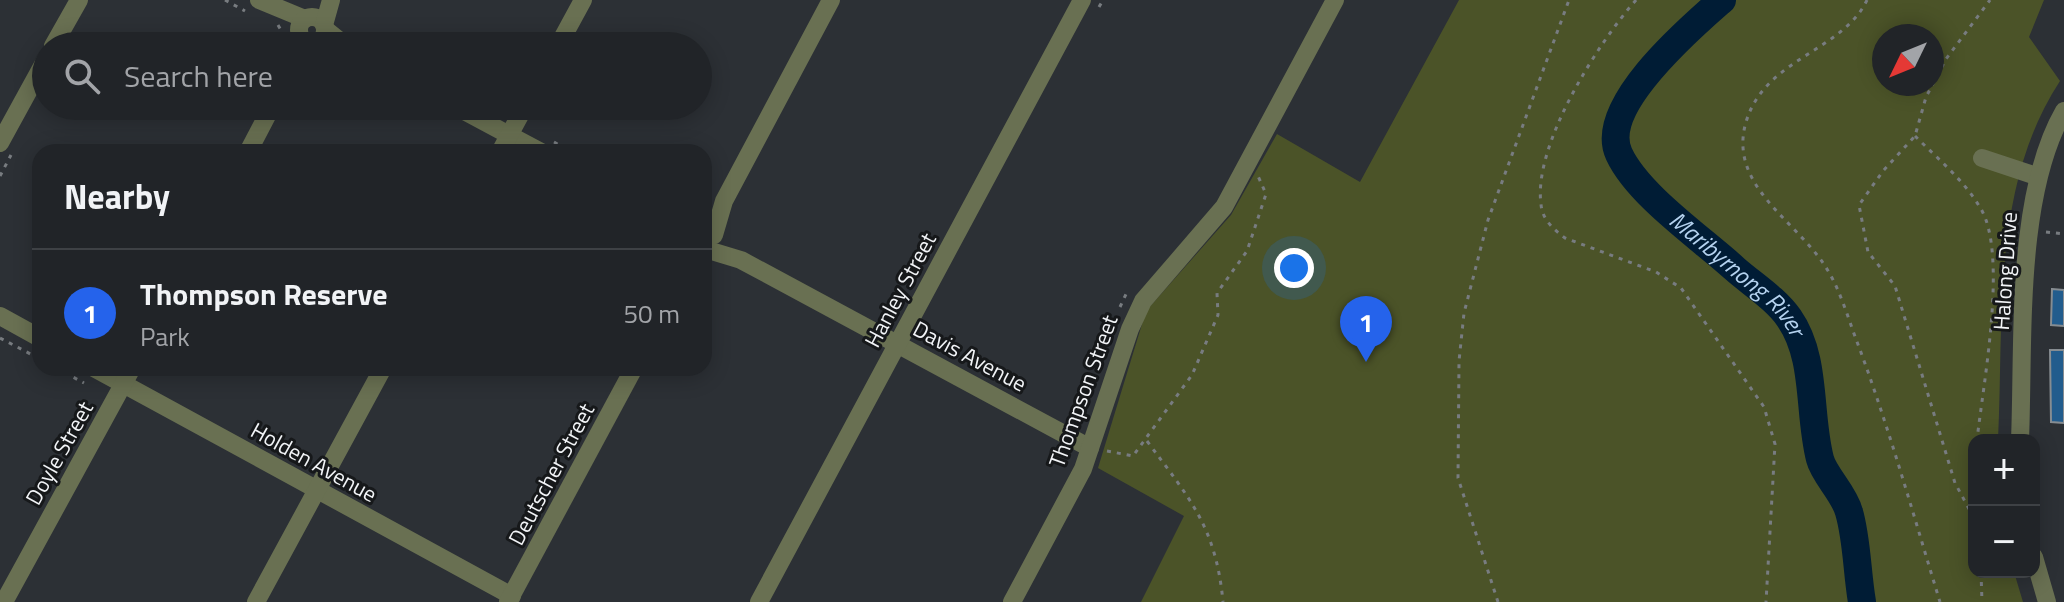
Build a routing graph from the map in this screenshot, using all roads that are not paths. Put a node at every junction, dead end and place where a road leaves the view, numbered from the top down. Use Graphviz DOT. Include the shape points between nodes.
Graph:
graph roads {
  1 [pos="79,0"];
  2 [pos="325,0"];
  3 [pos="331,0"];
  4 [pos="583,0"];
  5 [pos="831,0"];
  6 [pos="1082,0"];
  7 [pos="1335,0"];
  8 [pos="263,2"];
  9 [pos="61,32"];
  10 [pos="302,32"];
  11 [pos="308,32"];
  12 [pos="308,32"];
  13 [pos="566,32"];
  14 [pos="32,85"];
  15 [pos="2064,111"];
  16 [pos="265,120"];
  17 [pos="473,120"];
  18 [pos="518,120"];
  19 [pos="0,143"];
  20 [pos="252,144"];
  21 [pos="505,144"];
  22 [pos="1982,158"];
  23 [pos="2036,176"];
  24 [pos="712,229"];
  25 [pos="712,244"];
  26 [pos="0,316"];
  27 [pos="32,334"];
  28 [pos="898,345"];
  29 [pos="128,376"];
  30 [pos="379,376"];
  31 [pos="630,376"];
  32 [pos="2020,434"];
  33 [pos="1090,448"];
  34 [pos="316,490"];
  35 [pos="2040,578"];
  36 [pos="510,599"];
  37 [pos="4,602"];
  38 [pos="256,602"];
  39 [pos="759,602"];
  40 [pos="1012,602"];
  41 [pos="2047,602"];
  1 -- 9 [label="street"];
  2 -- 11 [label="street"];
  3 -- 12 [label="street"];
  4 -- 13 [label="street"];
  5 -- 24 [label="street"];
  6 -- 28 [label="street, Hanley Street"];
  7 -- 33 [label="street, Thompson Street" via="1224,207 1143,301"];
  8 -- 10 [label="street"];
  14 -- 19 [label="street"];
  15 -- 23 [label="street, Halong Drive"];
  16 -- 20 [label="street"];
  17 -- 21 [label="street"];
  18 -- 21 [label="street"];
  22 -- 23 [label="street"];
  23 -- 32 [label="street, Halong Drive"];
  25 -- 28 [label="street, Davis Avenue"];
  26 -- 27 [label="street"];
  28 -- 33 [label="street, Davis Avenue"];
  28 -- 39 [label="street, Hanley Street"];
  29 -- 34 [label="street, Holden Avenue"];
  29 -- 37 [label="street, Doyle Street"];
  30 -- 34 [label="street"];
  31 -- 36 [label="street, Deutscher Street"];
  33 -- 40 [label="street, Thompson Street"];
  34 -- 36 [label="street, Holden Avenue"];
  34 -- 38 [label="street"];
  35 -- 41 [label="street"];
}
